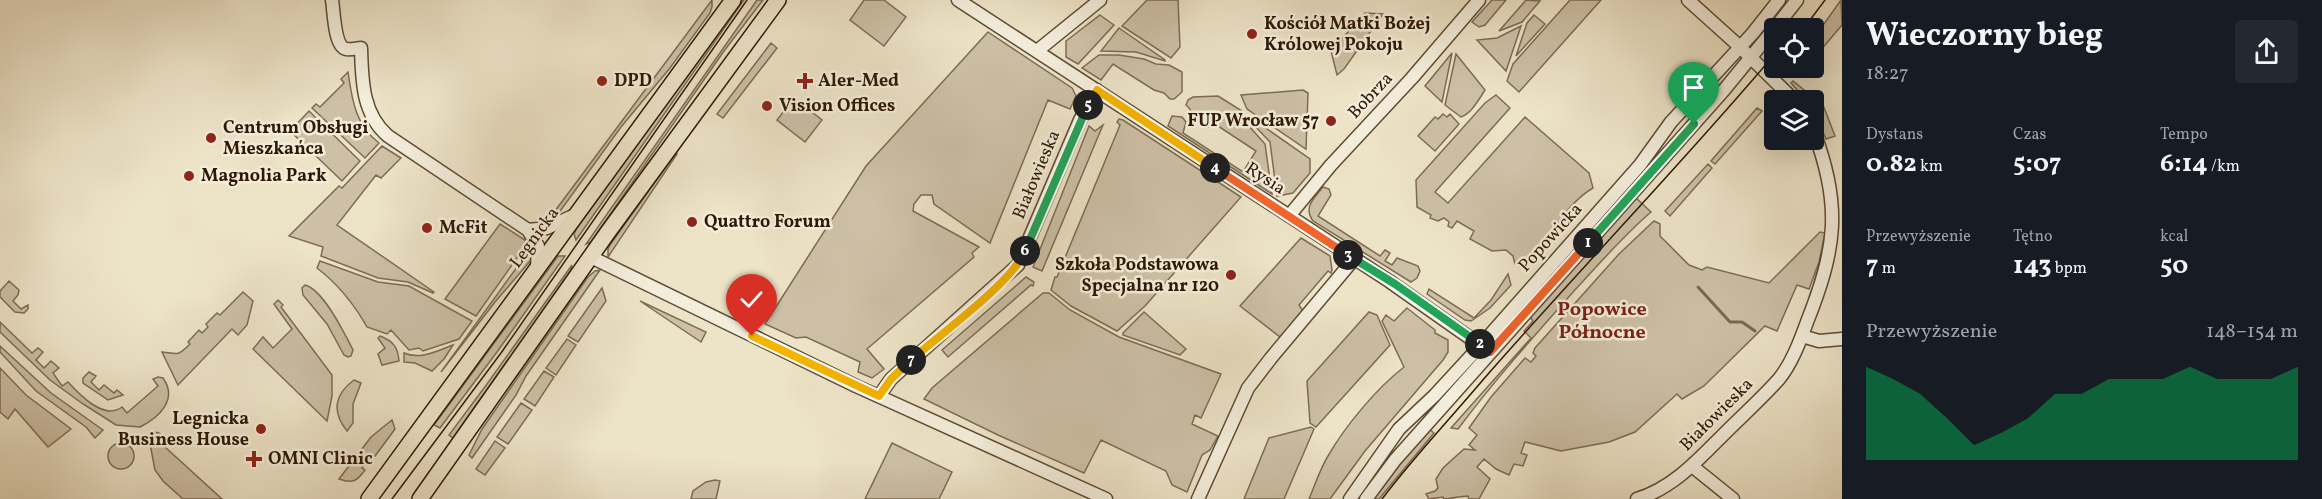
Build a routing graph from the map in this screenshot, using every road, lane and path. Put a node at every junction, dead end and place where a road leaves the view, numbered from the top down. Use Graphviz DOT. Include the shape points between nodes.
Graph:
graph roads {
  1 [pos="332,0"];
  2 [pos="733,0"];
  3 [pos="778,0"];
  4 [pos="958,0"];
  5 [pos="1100,0"];
  6 [pos="1479,0"];
  7 [pos="1688,0"];
  8 [pos="1779,0"];
  9 [pos="1797,0"];
  10 [pos="1783,18"];
  11 [pos="1764,42"];
  12 [pos="1739,46"];
  13 [pos="1037,51"];
  14 [pos="1751,58"];
  15 [pos="1097,90"];
  16 [pos="1784,90"];
  17 [pos="1820,150"];
  18 [pos="577,215"];
  19 [pos="1289,216"];
  20 [pos="528,230"];
  21 [pos="1838,241"];
  22 [pos="591,257"];
  23 [pos="1354,259"];
  24 [pos="537,269"];
  25 [pos="1802,336"];
  26 [pos="1842,339"];
  27 [pos="1486,348"];
  28 [pos="879,396"];
  29 [pos="1692,466"];
  30 [pos="1103,498"];
  31 [pos="369,499"];
  32 [pos="420,499"];
  33 [pos="1198,499"];
  34 [pos="1350,499"];
  35 [pos="1366,499"];
  36 [pos="1637,499"];
  37 [pos="1732,499"];
  1 -- 20 [label="street" via="340,45 346,49 361,48 366,103 380,129"];
  2 -- 18 [label="main road, Legnicka"];
  3 -- 22 [label="main road"];
  4 -- 13 [label="street, Rysia"];
  5 -- 13 [label="street"];
  6 -- 19 [label="street, Bobrza"];
  7 -- 12 [label="street"];
  8 -- 12 [label="street, Popowicka"];
  9 -- 10 [label="street, Popowicka"];
  11 -- 14 [label="street, Popowicka"];
  12 -- 14 [label="street"];
  12 -- 27 [label="street, Popowicka" via="1671,122 1640,165"];
  13 -- 15 [label="street, Rysia"];
  14 -- 16 [label="street"];
  14 -- 27 [label="street, Popowicka"];
  15 -- 19 [label="street, Rysia"];
  15 -- 28 [label="street, Białowieska" via="1080,120 1018,265 891,379"];
  17 -- 21 [label="street, Białowieska" via="1832,190"];
  18 -- 20 [label="street" via="547,228"];
  18 -- 24 [label="main road, Legnicka"];
  19 -- 23 [label="street, Rysia"];
  20 -- 24 [label="street" via="538,246"];
  21 -- 25 [label="street, Białowieska"];
  22 -- 28 [label="street"];
  22 -- 32 [label="main road"];
  23 -- 27 [label="street, Rysia"];
  23 -- 33 [label="street" via="1251,383"];
  24 -- 31 [label="main road, Legnicka"];
  25 -- 26 [label="street" via="1820,341"];
  25 -- 29 [label="street, Białowieska" via="1780,378"];
  27 -- 34 [label="street, Popowicka" via="1399,429"];
  27 -- 35 [label="street, Popowicka"];
  28 -- 30 [label="street"];
  29 -- 36 [label="street, Białowieska" via="1656,492"];
  29 -- 37 [label="street"];
}
